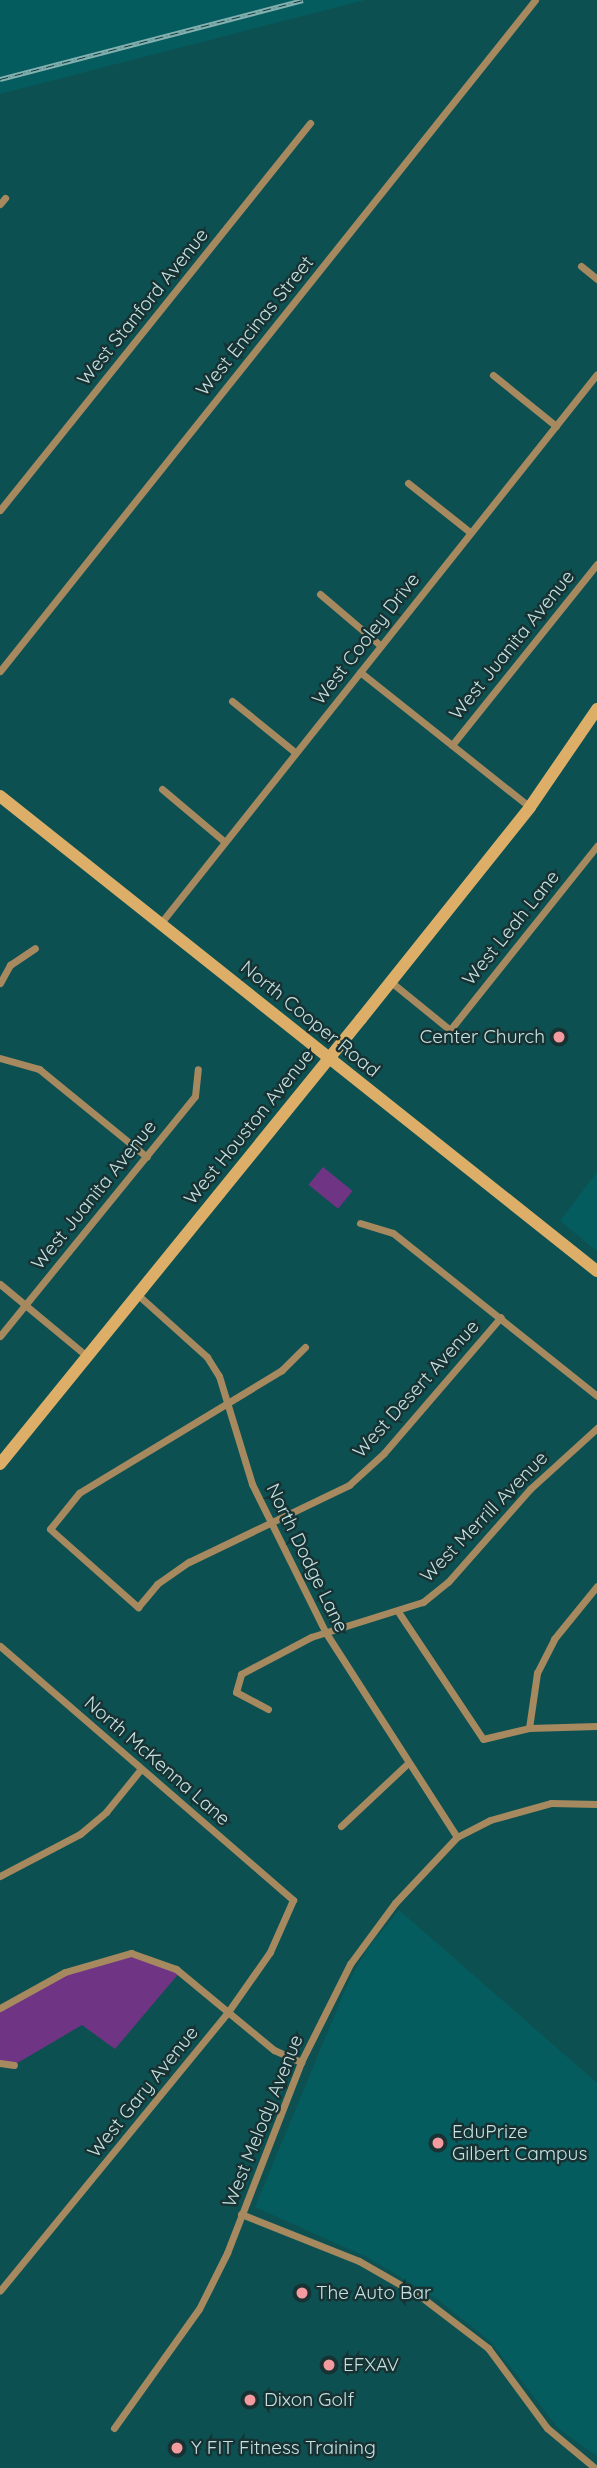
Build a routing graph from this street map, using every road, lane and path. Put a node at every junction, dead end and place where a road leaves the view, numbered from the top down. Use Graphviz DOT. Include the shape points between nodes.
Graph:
graph roads {
  1 [pos="535,0"];
  2 [pos="310,123"];
  3 [pos="581,266"];
  4 [pos="597,279"];
  5 [pos="597,374"];
  6 [pos="493,375"];
  7 [pos="556,426"];
  8 [pos="408,482"];
  9 [pos="0,510"];
  10 [pos="471,533"];
  11 [pos="597,564"];
  12 [pos="320,594"];
  13 [pos="381,646"];
  14 [pos="0,671"];
  15 [pos="360,672"];
  16 [pos="232,701"];
  17 [pos="597,709"];
  18 [pos="452,745"];
  19 [pos="296,753"];
  20 [pos="162,789"];
  21 [pos="0,796"];
  22 [pos="530,807"];
  23 [pos="225,842"];
  24 [pos="597,846"];
  25 [pos="160,924"];
  26 [pos="35,948"];
  27 [pos="391,982"];
  28 [pos="0,983"];
  29 [pos="0,1058"];
  30 [pos="330,1059"];
  31 [pos="198,1069"];
  32 [pos="147,1157"];
  33 [pos="360,1223"];
  34 [pos="597,1271"];
  35 [pos="0,1284"];
  36 [pos="138,1295"];
  37 [pos="25,1304"];
  38 [pos="501,1317"];
  39 [pos="0,1336"];
  40 [pos="305,1348"];
  41 [pos="88,1357"];
  42 [pos="597,1396"];
  43 [pos="229,1402"];
  44 [pos="597,1428"];
  45 [pos="0,1464"];
  46 [pos="270,1520"];
  47 [pos="597,1586"];
  48 [pos="399,1613"];
  49 [pos="326,1633"];
  50 [pos="0,1646"];
  51 [pos="268,1709"];
  52 [pos="597,1726"];
  53 [pos="529,1728"];
  54 [pos="408,1763"];
  55 [pos="141,1769"];
  56 [pos="597,1804"];
  57 [pos="341,1825"];
  58 [pos="457,1837"];
  59 [pos="0,1876"];
  60 [pos="293,1900"];
  61 [pos="0,2008"];
  62 [pos="228,2012"];
  63 [pos="301,2062"];
  64 [pos="0,2063"];
  65 [pos="14,2065"];
  66 [pos="241,2214"];
  67 [pos="0,2291"];
  68 [pos="114,2428"];
  69 [pos="595,2468"];
  1 -- 14 [label="street, West Encinas Street"];
  2 -- 9 [label="street, West Stanford Avenue"];
  3 -- 4 [label="street"];
  5 -- 7 [label="street, West Cooley Drive"];
  6 -- 7 [label="street"];
  7 -- 10 [label="street, West Cooley Drive"];
  8 -- 10 [label="street"];
  10 -- 13 [label="street, West Cooley Drive"];
  11 -- 18 [label="street, West Juanita Avenue"];
  12 -- 13 [label="street"];
  13 -- 15 [label="street, West Cooley Drive"];
  15 -- 18 [label="street"];
  15 -- 19 [label="street, West Cooley Drive"];
  16 -- 19 [label="street"];
  17 -- 22 [label="street, West Houston Avenue"];
  18 -- 22 [label="street"];
  19 -- 23 [label="street, West Cooley Drive"];
  20 -- 23 [label="street"];
  21 -- 25 [label="street, North Cooper Road"];
  22 -- 27 [label="street, West Houston Avenue"];
  23 -- 25 [label="street, West Cooley Drive"];
  24 -- 27 [label="street, West Leah Lane" via="450,1030"];
  25 -- 30 [label="street, North Cooper Road"];
  26 -- 28 [label="street" via="10,965"];
  27 -- 30 [label="street, West Houston Avenue"];
  29 -- 32 [label="street" via="38,1069"];
  30 -- 34 [label="street, North Cooper Road"];
  30 -- 36 [label="street, West Houston Avenue"];
  31 -- 32 [label="street, West Juanita Avenue" via="195,1096"];
  32 -- 37 [label="street, West Juanita Avenue"];
  33 -- 38 [label="street" via="393,1233"];
  35 -- 37 [label="street"];
  36 -- 41 [label="street, West Houston Avenue"];
  36 -- 43 [label="street, North Dodge Lane" via="207,1357"];
  37 -- 39 [label="street, West Juanita Avenue"];
  37 -- 41 [label="street"];
  38 -- 42 [label="street"];
  38 -- 46 [label="street, West Desert Avenue" via="384,1453 349,1485 320,1502"];
  40 -- 43 [label="street" via="282,1370"];
  41 -- 45 [label="street, West Houston Avenue"];
  43 -- 46 [label="street, North Dodge Lane" via="252,1484"];
  43 -- 46 [label="street, West Desert Avenue" via="79,1493 50,1529 138,1607 157,1584 189,1562"];
  44 -- 48 [label="street, West Merrill Avenue" via="530,1489 447,1582 423,1602"];
  46 -- 49 [label="street, North Dodge Lane"];
  47 -- 53 [label="street" via="554,1639 537,1673"];
  48 -- 49 [label="street, West Merrill Avenue"];
  48 -- 53 [label="street" via="483,1739"];
  49 -- 51 [label="street, West Merrill Avenue" via="280,1650 241,1674 236,1692"];
  49 -- 54 [label="street, North Dodge Lane"];
  50 -- 55 [label="street, North McKenna Lane"];
  52 -- 53 [label="street"];
  54 -- 57 [label="street"];
  54 -- 58 [label="street, North Dodge Lane"];
  55 -- 59 [label="street" via="106,1812 80,1834"];
  55 -- 60 [label="street, North McKenna Lane"];
  56 -- 58 [label="street" via="551,1803 491,1820"];
  58 -- 63 [label="street, West Melody Avenue" via="395,1903 350,1964"];
  60 -- 62 [label="street, West Gary Avenue" via="270,1951"];
  61 -- 62 [label="street" via="65,1972 131,1953 176,1969"];
  62 -- 63 [label="street" via="274,2050"];
  62 -- 67 [label="street, West Gary Avenue"];
  63 -- 66 [label="street, West Melody Avenue"];
  64 -- 65 [label="street"];
  66 -- 68 [label="street, West Melody Avenue" via="183,2337"];
  66 -- 69 [label="street" via="359,2261 458,2323 488,2348 547,2428"];
}
